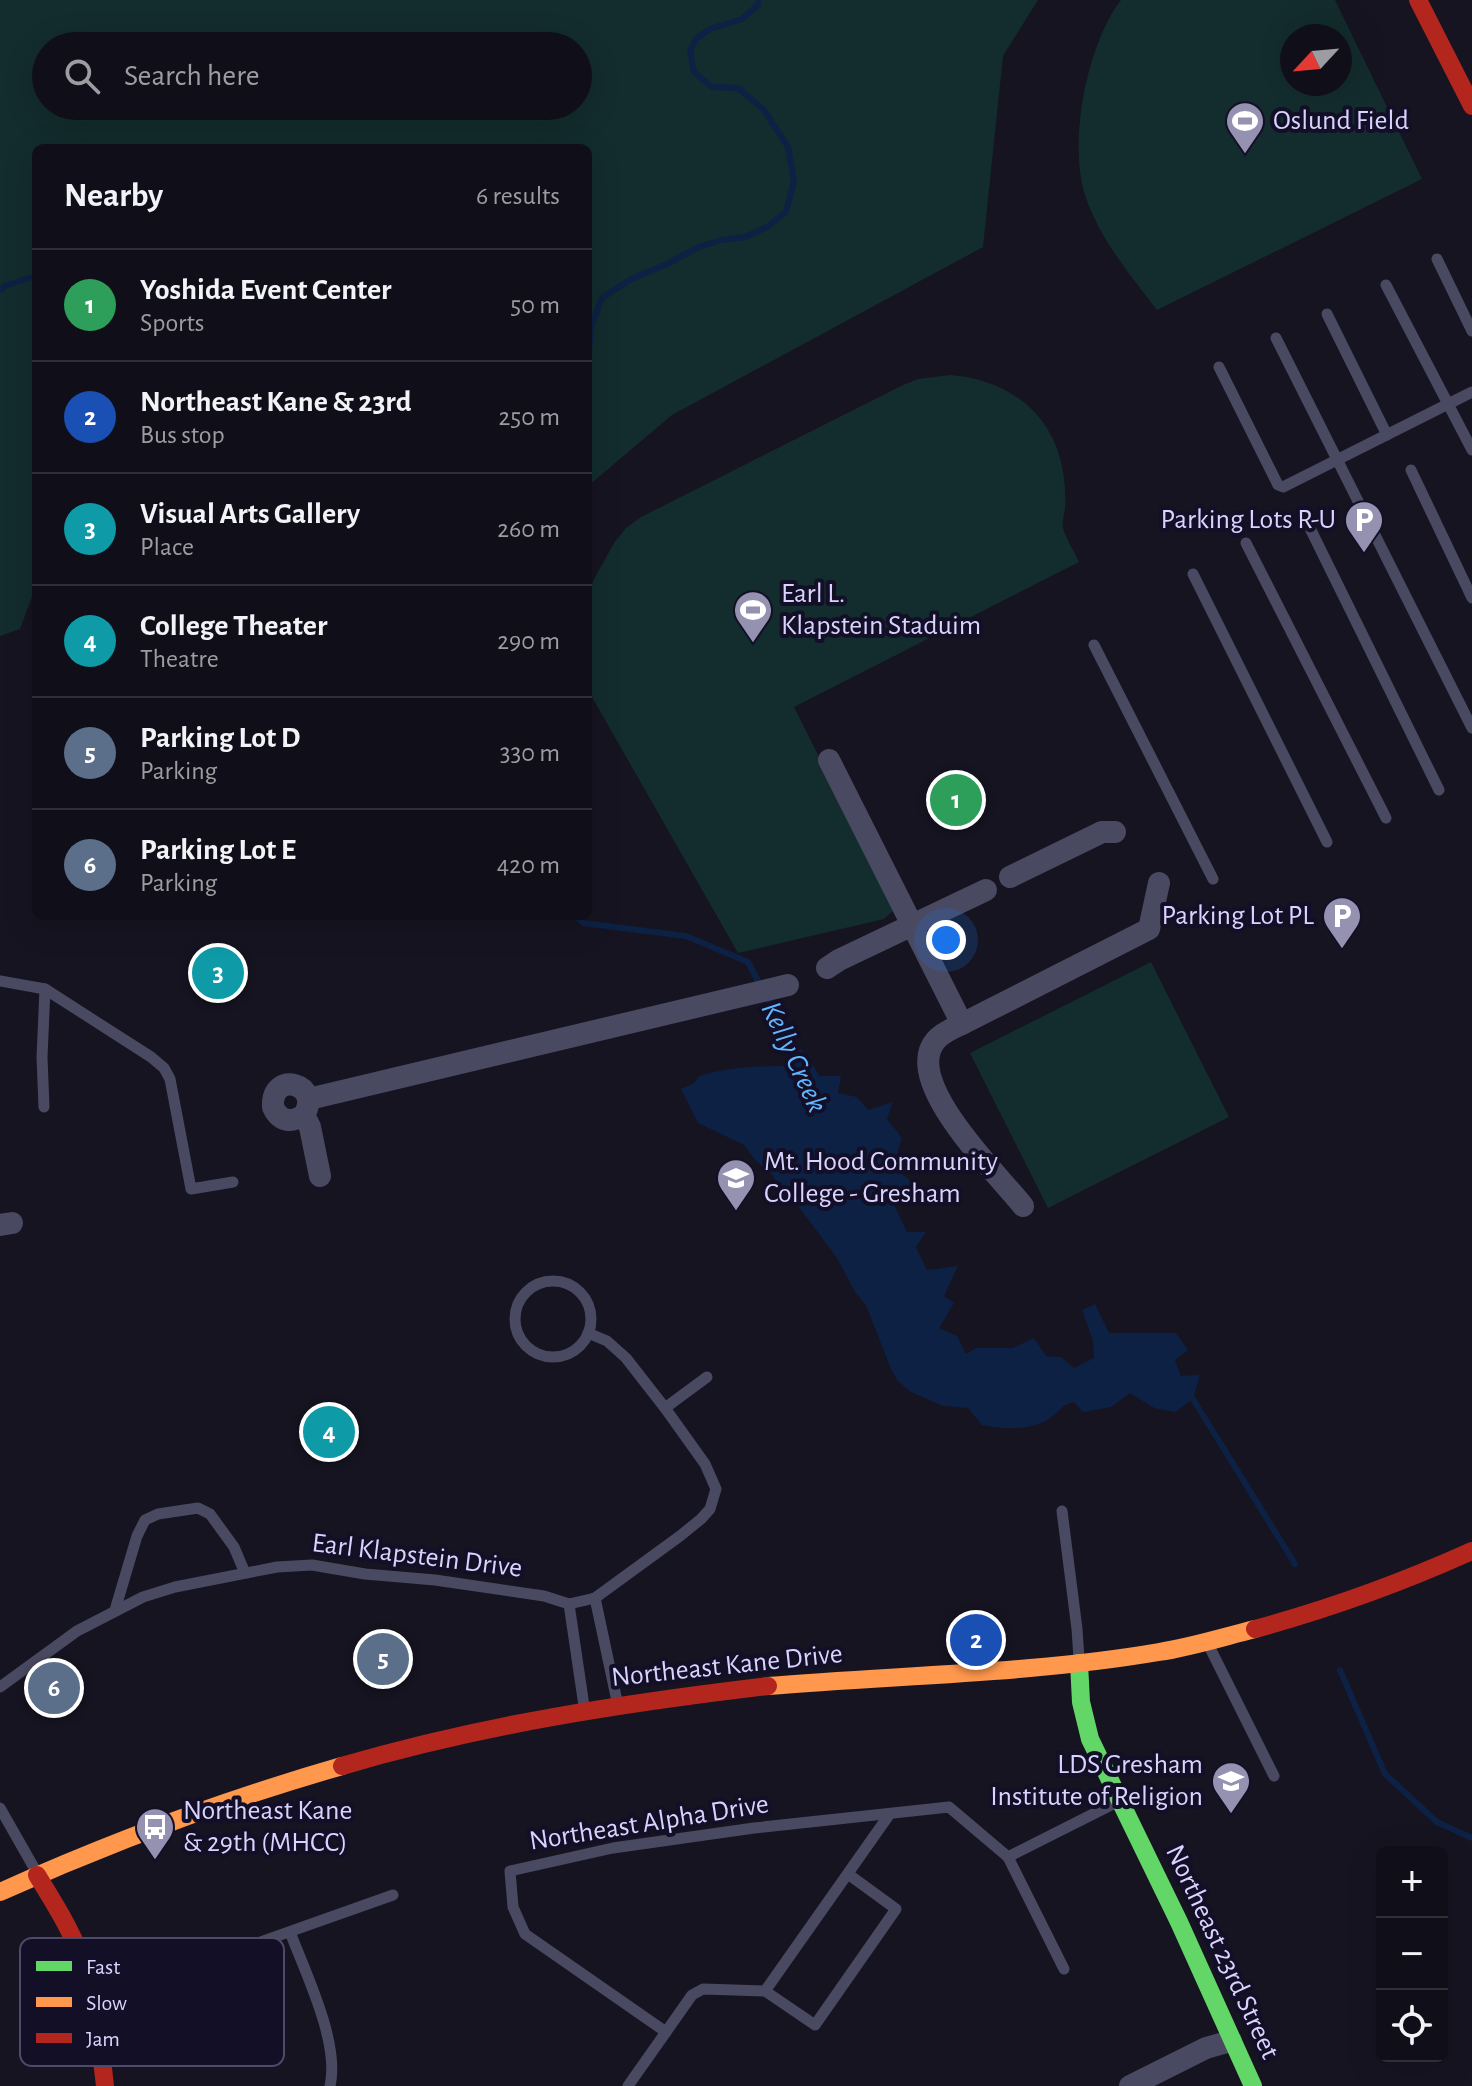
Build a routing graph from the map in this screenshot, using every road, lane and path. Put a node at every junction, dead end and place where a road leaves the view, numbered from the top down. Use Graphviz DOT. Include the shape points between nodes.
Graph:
graph roads {
  1 [pos="1418,0"];
  2 [pos="1472,106"];
  3 [pos="1437,259"];
  4 [pos="1386,285"];
  5 [pos="1327,314"];
  6 [pos="1472,331"];
  7 [pos="1276,338"];
  8 [pos="1219,367"];
  9 [pos="1472,392"];
  10 [pos="1449,404"];
  11 [pos="1387,435"];
  12 [pos="1472,450"];
  13 [pos="1338,460"];
  14 [pos="1411,470"];
  15 [pos="1303,514"];
  16 [pos="1246,543"];
  17 [pos="1193,574"];
  18 [pos="1472,598"];
  19 [pos="1094,645"];
  20 [pos="1472,728"];
  21 [pos="829,760"];
  22 [pos="1439,790"];
  23 [pos="1386,818"];
  24 [pos="1115,832"];
  25 [pos="1327,842"];
  26 [pos="1010,877"];
  27 [pos="1213,879"];
  28 [pos="1159,883"];
  29 [pos="986,890"];
  30 [pos="911,925"];
  31 [pos="827,968"];
  32 [pos="0,981"];
  33 [pos="788,985"];
  34 [pos="45,989"];
  35 [pos="962,1024"];
  36 [pos="44,1107"];
  37 [pos="320,1176"];
  38 [pos="233,1182"];
  39 [pos="1023,1206"];
  40 [pos="588,1333"];
  41 [pos="707,1377"];
  42 [pos="665,1408"];
  43 [pos="1062,1511"];
  44 [pos="1472,1551"];
  45 [pos="245,1573"];
  46 [pos="595,1598"];
  47 [pos="569,1604"];
  48 [pos="115,1610"];
  49 [pos="1207,1642"];
  50 [pos="1079,1663"];
  51 [pos="0,1687"];
  52 [pos="618,1706"];
  53 [pos="585,1711"];
  54 [pos="1274,1776"];
  55 [pos="1120,1801"];
  56 [pos="0,1808"];
  57 [pos="889,1815"];
  58 [pos="1008,1857"];
  59 [pos="848,1874"];
  60 [pos="37,1875"];
  61 [pos="0,1892"];
  62 [pos="393,1895"];
  63 [pos="290,1932"];
  64 [pos="72,1938"];
  65 [pos="273,1938"];
  66 [pos="1064,1969"];
  67 [pos="765,1991"];
  68 [pos="666,2032"];
  69 [pos="1231,2041"];
  70 [pos="102,2066"];
  71 [pos="105,2086"];
  72 [pos="330,2086"];
  73 [pos="628,2086"];
  74 [pos="1130,2086"];
  75 [pos="1253,2086"];
  1 -- 2 [label="main road"];
  3 -- 6 [label="lane"];
  4 -- 10 [label="lane"];
  5 -- 11 [label="lane"];
  7 -- 13 [label="lane"];
  8 -- 13 [label="lane" via="1278,485"];
  9 -- 10 [label="lane"];
  10 -- 11 [label="lane"];
  10 -- 12 [label="lane"];
  11 -- 13 [label="lane"];
  13 -- 20 [label="lane"];
  14 -- 18 [label="lane"];
  15 -- 22 [label="lane"];
  16 -- 23 [label="lane"];
  17 -- 25 [label="lane"];
  19 -- 27 [label="lane"];
  21 -- 30 [label="street"];
  24 -- 26 [label="street" via="1102,832"];
  28 -- 35 [label="street" via="1149,929"];
  29 -- 30 [label="street"];
  30 -- 31 [label="street"];
  30 -- 35 [label="street"];
  32 -- 34 [label="lane"];
  33 -- 37 [label="street" via="306,1107"];
  34 -- 36 [label="lane"];
  34 -- 38 [label="lane" via="164,1068 191,1189"];
  35 -- 39 [label="street" via="936,1040 928,1054 929,1074 976,1154"];
  40 -- 40 [label="lane" via="588,1304 567,1283 537,1283 517,1304 517,1334 538,1354 568,1354"];
  40 -- 42 [label="lane, Earl Klapstein Drive" via="626,1358"];
  41 -- 42 [label="lane"];
  42 -- 46 [label="lane, Earl Klapstein Drive" via="705,1464 716,1489 710,1509"];
  43 -- 50 [label="lane"];
  44 -- 49 [label="main road, Northeast Kane Drive" via="1359,1598"];
  45 -- 47 [label="lane, Earl Klapstein Drive" via="312,1565 544,1596"];
  45 -- 48 [label="lane, Earl Klapstein Drive" via="175,1587"];
  45 -- 48 [label="lane" via="210,1514 198,1508 158,1514 145,1520 137,1536"];
  46 -- 47 [label="lane, Earl Klapstein Drive"];
  46 -- 52 [label="lane"];
  47 -- 53 [label="lane"];
  48 -- 51 [label="lane, Earl Klapstein Drive"];
  49 -- 50 [label="main road, Northeast Kane Drive"];
  49 -- 54 [label="lane"];
  50 -- 52 [label="main road, Northeast Kane Drive" via="771,1686"];
  50 -- 55 [label="main road, Northeast 23rd Street" via="1083,1719"];
  52 -- 53 [label="main road, Northeast Kane Drive"];
  53 -- 60 [label="main road, Northeast Kane Drive" via="343,1766 194,1813"];
  55 -- 58 [label="lane"];
  55 -- 69 [label="main road, Northeast 23rd Street"];
  56 -- 60 [label="lane"];
  57 -- 58 [label="lane, Northeast Alpha Drive" via="949,1807"];
  57 -- 59 [label="lane"];
  57 -- 68 [label="lane, Northeast Alpha Drive" via="613,1848 510,1871 513,1907 525,1934"];
  58 -- 66 [label="lane"];
  59 -- 67 [label="lane"];
  59 -- 67 [label="lane" via="896,1909 815,2025"];
  60 -- 61 [label="main road, Northeast Kane Drive"];
  60 -- 64 [label="main road"];
  62 -- 63 [label="lane"];
  63 -- 65 [label="lane"];
  63 -- 72 [label="lane" via="326,2029"];
  67 -- 68 [label="lane" via="703,1989 692,1995"];
  68 -- 73 [label="lane"];
  69 -- 74 [label="street"];
  69 -- 75 [label="main road, Northeast 23rd Street"];
  70 -- 71 [label="main road"];
}
